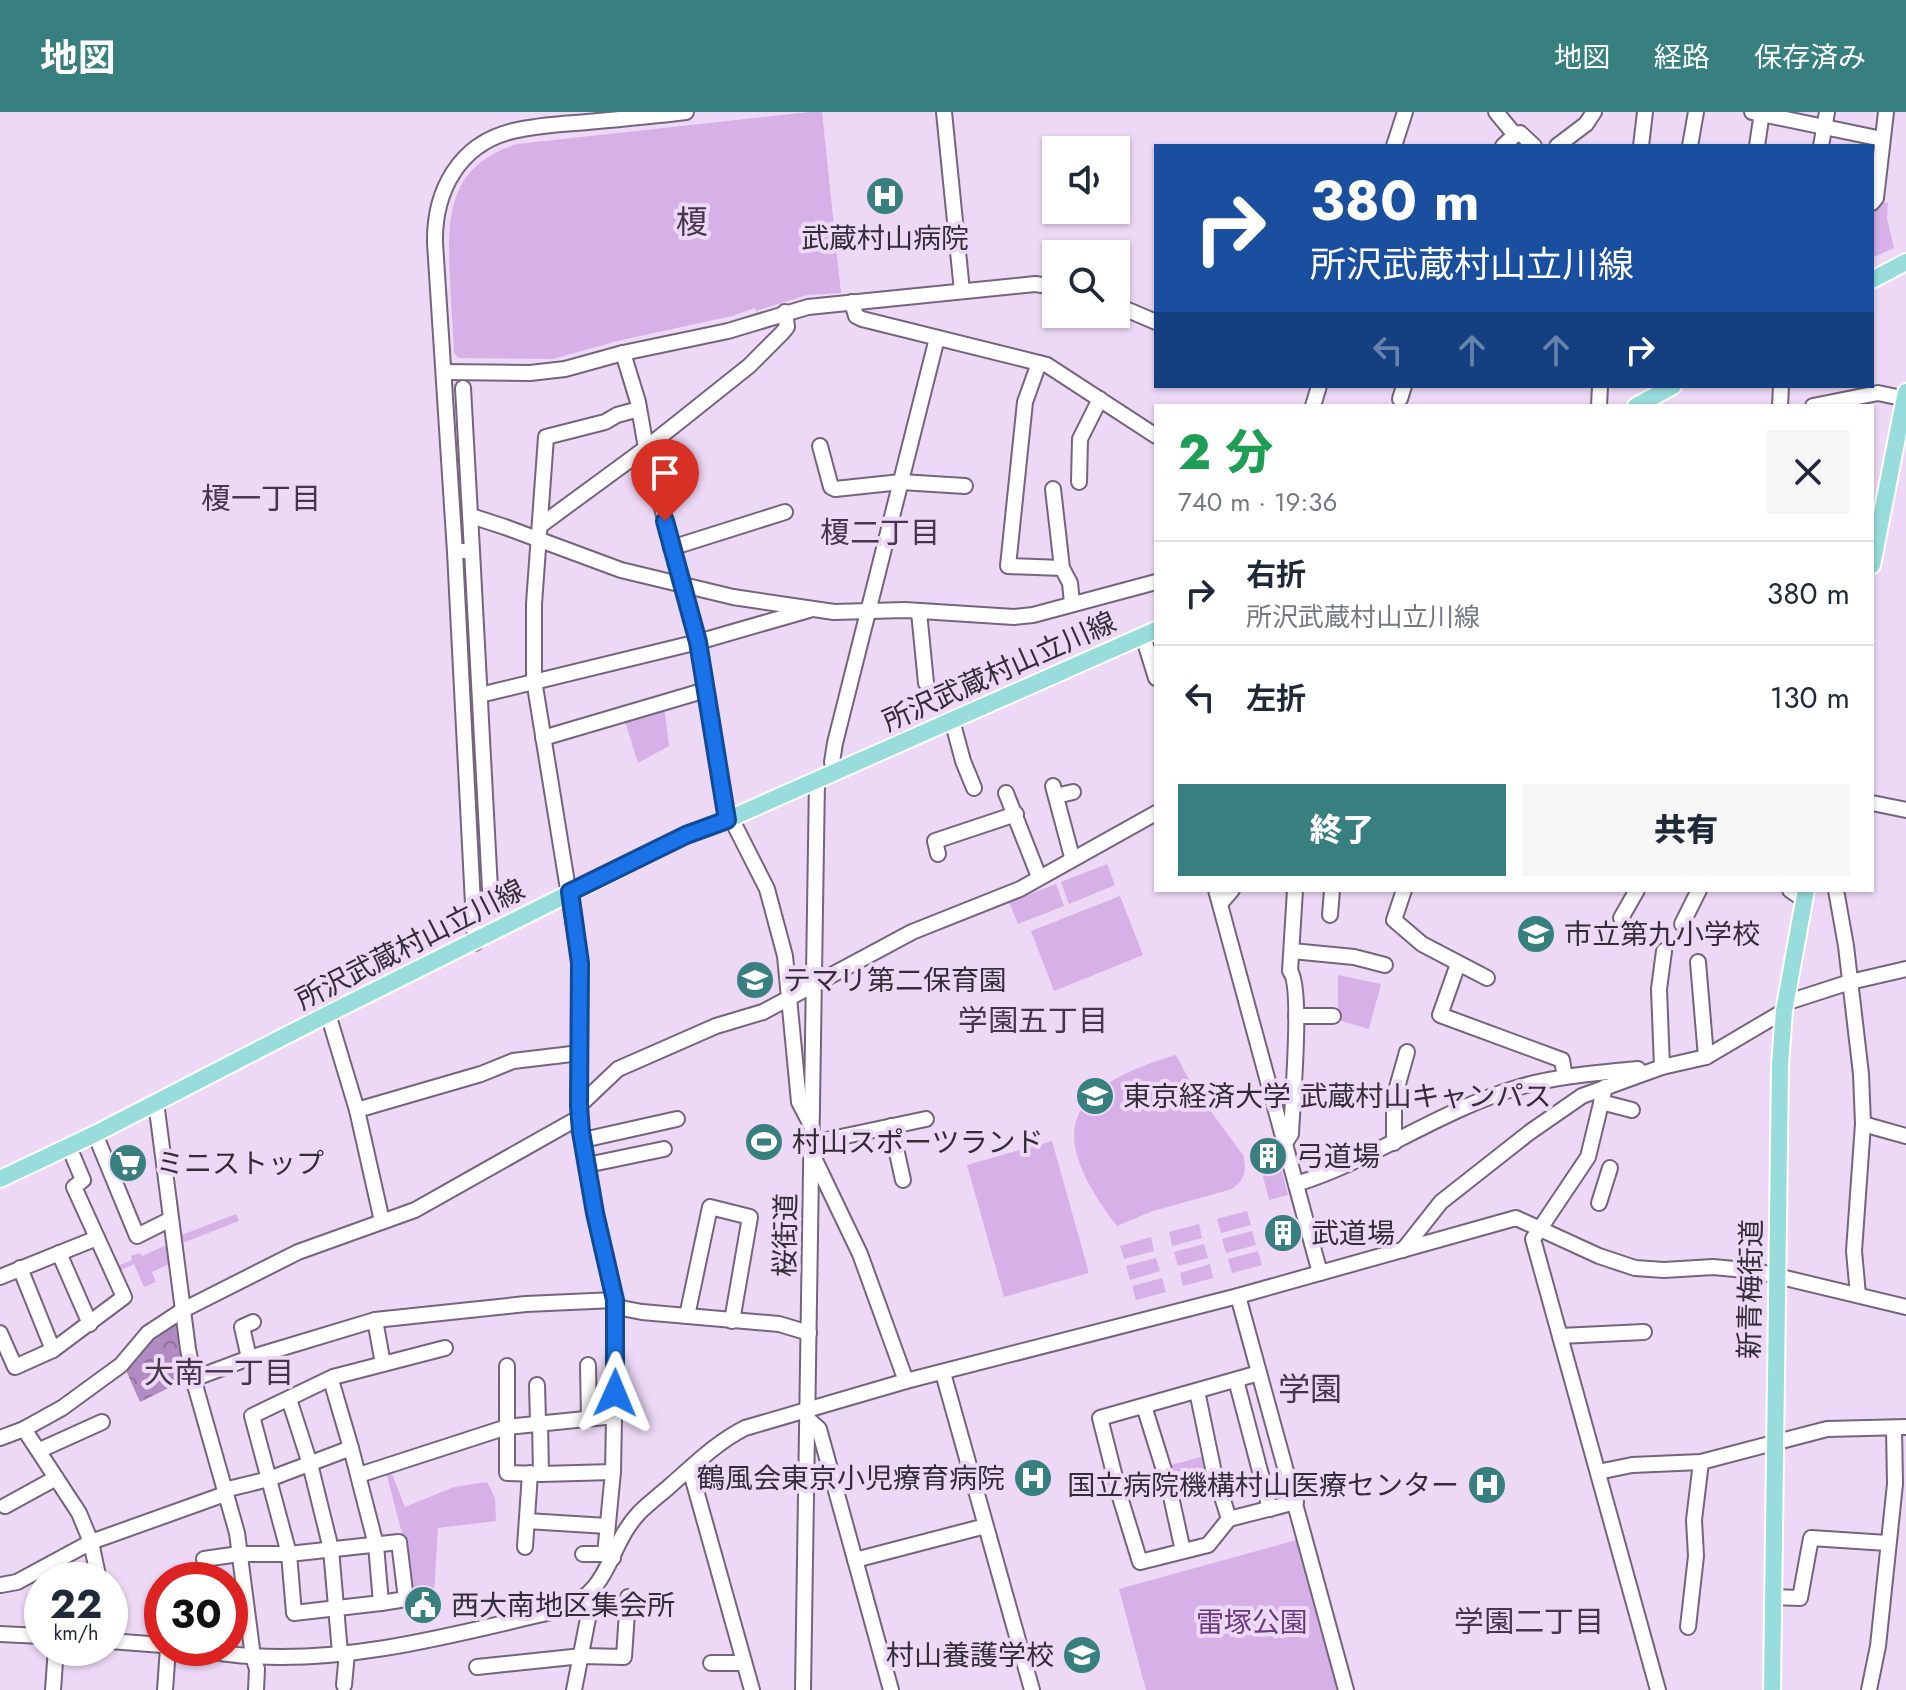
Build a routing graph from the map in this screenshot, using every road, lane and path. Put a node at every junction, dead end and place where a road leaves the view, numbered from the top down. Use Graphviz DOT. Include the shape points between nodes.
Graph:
graph roads {
  1 [pos="686,112"];
  2 [pos="944,112"];
  3 [pos="1405,112"];
  4 [pos="1496,112"];
  5 [pos="1594,112"];
  6 [pos="1645,112"];
  7 [pos="1696,112"];
  8 [pos="1886,112"];
  9 [pos="1759,113"];
  10 [pos="620,116"];
  11 [pos="1826,120"];
  12 [pos="1515,135"];
  13 [pos="1882,139"];
  14 [pos="1395,144"];
  15 [pos="1505,144"];
  16 [pos="1532,144"];
  17 [pos="1560,144"];
  18 [pos="1641,144"];
  19 [pos="1690,144"];
  20 [pos="1757,144"];
  21 [pos="1821,144"];
  22 [pos="1874,200"];
  23 [pos="1906,262"];
  24 [pos="1906,269"];
  25 [pos="1878,277"];
  26 [pos="1042,285"];
  27 [pos="962,291"];
  28 [pos="852,302"];
  29 [pos="1130,311"];
  30 [pos="785,312"];
  31 [pos="1154,321"];
  32 [pos="937,338"];
  33 [pos="623,353"];
  34 [pos="1039,363"];
  35 [pos="444,372"];
  36 [pos="463,388"];
  37 [pos="1669,388"];
  38 [pos="1906,397"];
  39 [pos="1100,399"];
  40 [pos="1640,404"];
  41 [pos="1823,404"];
  42 [pos="639,409"];
  43 [pos="1154,435"];
  44 [pos="820,446"];
  45 [pos="646,448"];
  46 [pos="901,482"];
  47 [pos="1079,482"];
  48 [pos="965,486"];
  49 [pos="1053,489"];
  50 [pos="1878,511"];
  51 [pos="785,512"];
  52 [pos="471,516"];
  53 [pos="541,525"];
  54 [pos="539,541"];
  55 [pos="1874,547"];
  56 [pos="671,548"];
  57 [pos="472,551"];
  58 [pos="455,552"];
  59 [pos="1062,568"];
  60 [pos="1154,582"];
  61 [pos="682,586"];
  62 [pos="1072,603"];
  63 [pos="809,610"];
  64 [pos="868,612"];
  65 [pos="919,612"];
  66 [pos="1150,633"];
  67 [pos="698,642"];
  68 [pos="1154,663"];
  69 [pos="534,680"];
  70 [pos="926,683"];
  71 [pos="706,690"];
  72 [pos="480,695"];
  73 [pos="952,720"];
  74 [pos="543,738"];
  75 [pos="835,772"];
  76 [pos="817,780"];
  77 [pos="974,788"];
  78 [pos="1073,792"];
  79 [pos="1006,793"];
  80 [pos="1874,803"];
  81 [pos="485,804"];
  82 [pos="468,805"];
  83 [pos="1906,810"];
  84 [pos="1016,814"];
  85 [pos="1154,814"];
  86 [pos="729,819"];
  87 [pos="938,854"];
  88 [pos="1072,857"];
  89 [pos="1039,877"];
  90 [pos="570,892"];
  91 [pos="1295,892"];
  92 [pos="1332,892"];
  93 [pos="1403,892"];
  94 [pos="1636,892"];
  95 [pos="1698,892"];
  96 [pos="1836,892"];
  97 [pos="1800,893"];
  98 [pos="1218,897"];
  99 [pos="491,908"];
  100 [pos="1330,915"];
  101 [pos="1621,918"];
  102 [pos="1682,924"];
  103 [pos="475,943"];
  104 [pos="1292,951"];
  105 [pos="1664,951"];
  106 [pos="1698,962"];
  107 [pos="1458,964"];
  108 [pos="1385,965"];
  109 [pos="1906,969"];
  110 [pos="1487,978"];
  111 [pos="1850,982"];
  112 [pos="815,983"];
  113 [pos="788,996"];
  114 [pos="1785,1007"];
  115 [pos="328,1014"];
  116 [pos="1296,1016"];
  117 [pos="1333,1016"];
  118 [pos="1407,1052"];
  119 [pos="580,1053"];
  120 [pos="1706,1057"];
  121 [pos="1662,1067"];
  122 [pos="1565,1077"];
  123 [pos="1605,1087"];
  124 [pos="156,1102"];
  125 [pos="1601,1102"];
  126 [pos="357,1110"];
  127 [pos="1632,1110"];
  128 [pos="580,1112"];
  129 [pos="677,1119"];
  130 [pos="926,1119"];
  131 [pos="1863,1124"];
  132 [pos="891,1126"];
  133 [pos="95,1134"];
  134 [pos="1906,1136"];
  135 [pos="583,1140"];
  136 [pos="812,1142"];
  137 [pos="1285,1143"];
  138 [pos="1394,1143"];
  139 [pos="69,1147"];
  140 [pos="664,1149"];
  141 [pos="587,1165"];
  142 [pos="1582,1167"];
  143 [pos="0,1179"];
  144 [pos="903,1180"];
  145 [pos="1296,1184"];
  146 [pos="1599,1203"];
  147 [pos="171,1219"];
  148 [pos="382,1221"];
  149 [pos="1539,1229"];
  150 [pos="97,1238"];
  151 [pos="1403,1250"];
  152 [pos="59,1253"];
  153 [pos="20,1268"];
  154 [pos="1320,1273"];
  155 [pos="1777,1276"];
  156 [pos="0,1277"];
  157 [pos="1858,1295"];
  158 [pos="1238,1296"];
  159 [pos="616,1304"];
  160 [pos="1906,1307"];
  161 [pos="183,1310"];
  162 [pos="687,1316"];
  163 [pos="375,1320"];
  164 [pos="732,1321"];
  165 [pos="253,1322"];
  166 [pos="90,1324"];
  167 [pos="1644,1332"];
  168 [pos="0,1333"];
  169 [pos="809,1333"];
  170 [pos="1560,1336"];
  171 [pos="445,1348"];
  172 [pos="53,1350"];
  173 [pos="249,1358"];
  174 [pos="383,1364"];
  175 [pos="588,1365"];
  176 [pos="507,1366"];
  177 [pos="943,1373"];
  178 [pos="1259,1373"];
  179 [pos="193,1379"];
  180 [pos="331,1380"];
  181 [pos="1236,1380"];
  182 [pos="906,1381"];
  183 [pos="537,1385"];
  184 [pos="1197,1391"];
  185 [pos="289,1399"];
  186 [pos="1144,1406"];
  187 [pos="809,1414"];
  188 [pos="615,1416"];
  189 [pos="589,1418"];
  190 [pos="102,1422"];
  191 [pos="539,1422"];
  192 [pos="507,1427"];
  193 [pos="1900,1428"];
  194 [pos="24,1429"];
  195 [pos="0,1438"];
  196 [pos="1775,1445"];
  197 [pos="351,1448"];
  198 [pos="40,1450"];
  199 [pos="1701,1462"];
  200 [pos="310,1464"];
  201 [pos="690,1469"];
  202 [pos="613,1472"];
  203 [pos="1598,1472"];
  204 [pos="536,1474"];
  205 [pos="359,1475"];
  206 [pos="56,1478"];
  207 [pos="269,1479"];
  208 [pos="225,1492"];
  209 [pos="1296,1502"];
  210 [pos="5,1506"];
  211 [pos="1270,1509"];
  212 [pos="1229,1519"];
  213 [pos="527,1521"];
  214 [pos="607,1526"];
  215 [pos="978,1528"];
  216 [pos="91,1542"];
  217 [pos="1887,1543"];
  218 [pos="376,1545"];
  219 [pos="525,1547"];
  220 [pos="331,1549"];
  221 [pos="1183,1551"];
  222 [pos="239,1554"];
  223 [pos="289,1554"];
  224 [pos="583,1554"];
  225 [pos="609,1556"];
  226 [pos="204,1559"];
  227 [pos="855,1560"];
  228 [pos="95,1562"];
  229 [pos="1,1585"];
  230 [pos="588,1595"];
  231 [pos="628,1597"];
  232 [pos="1773,1597"];
  233 [pos="381,1603"];
  234 [pos="336,1610"];
  235 [pos="1688,1627"];
  236 [pos="0,1634"];
  237 [pos="24,1635"];
  238 [pos="344,1653"];
  239 [pos="248,1656"];
  240 [pos="582,1656"];
  241 [pos="253,1657"];
  242 [pos="711,1663"];
  243 [pos="744,1663"];
  244 [pos="55,1666"];
  245 [pos="167,1666"];
  246 [pos="477,1667"];
  247 [pos="344,1685"];
  248 [pos="53,1690"];
  249 [pos="165,1690"];
  250 [pos="256,1690"];
  251 [pos="574,1690"];
  252 [pos="752,1690"];
  253 [pos="803,1690"];
  254 [pos="891,1690"];
  255 [pos="1032,1690"];
  256 [pos="1346,1690"];
  257 [pos="1658,1690"];
  258 [pos="1772,1690"];
  259 [pos="1869,1690"];
  1 -- 10 [label="street"];
  2 -- 27 [label="street"];
  3 -- 14 [label="street"];
  4 -- 12 [label="street"];
  5 -- 17 [label="street"];
  6 -- 18 [label="street"];
  7 -- 19 [label="street"];
  8 -- 13 [label="street"];
  9 -- 11 [label="street"];
  9 -- 20 [label="street"];
  10 -- 35 [label="street" via="497,135 467,155 452,173 434,221"];
  11 -- 13 [label="street"];
  11 -- 21 [label="street"];
  12 -- 15 [label="street"];
  12 -- 16 [label="street" via="1520,133"];
  13 -- 22 [label="street"];
  23 -- 25 [label="main road"];
  24 -- 25 [label="main road"];
  26 -- 27 [label="street"];
  27 -- 28 [label="street"];
  28 -- 30 [label="street"];
  28 -- 32 [label="street" via="862,319"];
  29 -- 31 [label="street"];
  30 -- 33 [label="street" via="728,331"];
  30 -- 45 [label="street" via="787,327 749,366"];
  32 -- 34 [label="street"];
  32 -- 46 [label="street"];
  33 -- 35 [label="street" via="542,372"];
  33 -- 42 [label="street"];
  34 -- 39 [label="street"];
  34 -- 59 [label="street" via="1025,402 1008,566"];
  35 -- 58 [label="street"];
  36 -- 52 [label="street"];
  37 -- 40 [label="main road"];
  38 -- 41 [label="street" via="1878,393"];
  38 -- 50 [label="main road"];
  39 -- 43 [label="street"];
  39 -- 47 [label="street" via="1080,439"];
  42 -- 45 [label="street"];
  42 -- 53 [label="street" via="546,437"];
  44 -- 46 [label="street" via="835,489"];
  45 -- 53 [label="street"];
  45 -- 56 [label="street"];
  46 -- 48 [label="street"];
  46 -- 64 [label="street"];
  49 -- 59 [label="street"];
  50 -- 55 [label="main road"];
  51 -- 56 [label="street"];
  52 -- 54 [label="street"];
  52 -- 57 [label="street"];
  53 -- 54 [label="street"];
  54 -- 61 [label="street"];
  54 -- 69 [label="street"];
  56 -- 61 [label="street"];
  57 -- 58 [label="street"];
  57 -- 72 [label="street"];
  58 -- 82 [label="street"];
  59 -- 62 [label="street"];
  60 -- 62 [label="street"];
  61 -- 63 [label="street"];
  61 -- 67 [label="street"];
  62 -- 65 [label="street" via="1014,617"];
  63 -- 64 [label="street"];
  63 -- 67 [label="street"];
  64 -- 65 [label="street"];
  64 -- 75 [label="street" via="835,743"];
  65 -- 70 [label="street"];
  66 -- 68 [label="street"];
  66 -- 73 [label="main road, 所沢武蔵村山立川線"];
  67 -- 69 [label="street"];
  67 -- 71 [label="street"];
  69 -- 72 [label="street"];
  69 -- 74 [label="street"];
  71 -- 74 [label="street"];
  71 -- 86 [label="street"];
  72 -- 81 [label="street"];
  73 -- 75 [label="main road, 所沢武蔵村山立川線"];
  73 -- 77 [label="street"];
  74 -- 90 [label="street"];
  75 -- 76 [label="main road, 所沢武蔵村山立川線"];
  76 -- 86 [label="main road, 所沢武蔵村山立川線"];
  76 -- 112 [label="street, 桜街道"];
  78 -- 88 [label="street" via="1055,791"];
  79 -- 84 [label="street"];
  80 -- 83 [label="street"];
  81 -- 82 [label="street"];
  81 -- 99 [label="street"];
  82 -- 103 [label="street"];
  84 -- 87 [label="street" via="935,841"];
  84 -- 89 [label="street"];
  85 -- 88 [label="street"];
  86 -- 90 [label="main road, 所沢武蔵村山立川線"];
  86 -- 113 [label="street" via="767,889 785,956"];
  88 -- 89 [label="street"];
  89 -- 112 [label="street" via="912,932"];
  90 -- 103 [label="main road, 所沢武蔵村山立川線"];
  90 -- 119 [label="street" via="580,963"];
  91 -- 104 [label="street"];
  92 -- 100 [label="street"];
  93 -- 107 [label="street" via="1394,920"];
  94 -- 101 [label="street"];
  95 -- 102 [label="street"];
  96 -- 111 [label="street"];
  97 -- 114 [label="main road, 新青梅街道"];
  98 -- 137 [label="street"];
  103 -- 115 [label="main road, 所沢武蔵村山立川線"];
  104 -- 108 [label="street"];
  104 -- 116 [label="street"];
  105 -- 121 [label="street" via="1659,989"];
  106 -- 120 [label="street"];
  107 -- 110 [label="street"];
  107 -- 122 [label="street" via="1440,1015 1562,1060"];
  109 -- 111 [label="street"];
  111 -- 114 [label="street"];
  111 -- 131 [label="street"];
  112 -- 113 [label="street"];
  112 -- 136 [label="street, 桜街道"];
  113 -- 128 [label="street" via="763,1012 716,1026 618,1069"];
  113 -- 136 [label="street" via="799,1102"];
  114 -- 120 [label="street"];
  114 -- 155 [label="main road, 新青梅街道"];
  115 -- 124 [label="main road, 所沢武蔵村山立川線"];
  115 -- 126 [label="street"];
  116 -- 117 [label="street"];
  116 -- 137 [label="street" via="1291,1134"];
  118 -- 138 [label="street" via="1394,1098"];
  119 -- 126 [label="street" via="513,1061"];
  119 -- 128 [label="street"];
  120 -- 121 [label="street"];
  121 -- 122 [label="street"];
  121 -- 123 [label="street"];
  122 -- 138 [label="street" via="1475,1102"];
  123 -- 125 [label="street"];
  123 -- 151 [label="street" via="1582,1096 1477,1172 1441,1202"];
  124 -- 133 [label="main road, 所沢武蔵村山立川線"];
  124 -- 147 [label="street"];
  125 -- 127 [label="street"];
  125 -- 142 [label="street"];
  126 -- 148 [label="street"];
  128 -- 135 [label="street"];
  128 -- 148 [label="street" via="415,1210"];
  129 -- 135 [label="street"];
  130 -- 132 [label="street"];
  131 -- 134 [label="street"];
  131 -- 157 [label="street" via="1854,1251"];
  132 -- 136 [label="street"];
  132 -- 144 [label="street"];
  133 -- 139 [label="main road, 所沢武蔵村山立川線"];
  133 -- 147 [label="street" via="137,1236"];
  135 -- 141 [label="street"];
  136 -- 169 [label="street, 桜街道"];
  136 -- 182 [label="street"];
  137 -- 145 [label="street"];
  138 -- 145 [label="street"];
  139 -- 143 [label="main road, 所沢武蔵村山立川線"];
  139 -- 150 [label="street" via="83,1180 74,1187"];
  140 -- 141 [label="street"];
  141 -- 159 [label="street"];
  142 -- 146 [label="street" via="1609,1172"];
  142 -- 149 [label="street"];
  145 -- 154 [label="street"];
  147 -- 161 [label="street"];
  148 -- 161 [label="street" via="298,1252"];
  149 -- 151 [label="street" via="1516,1218"];
  149 -- 155 [label="street" via="1635,1268 1713,1267"];
  149 -- 170 [label="street" via="1533,1239"];
  150 -- 152 [label="street"];
  150 -- 166 [label="street" via="124,1297"];
  151 -- 154 [label="street"];
  152 -- 153 [label="street"];
  152 -- 166 [label="street"];
  153 -- 156 [label="street"];
  153 -- 172 [label="street"];
  154 -- 158 [label="street"];
  155 -- 157 [label="street"];
  155 -- 196 [label="main road, 新青梅街道"];
  157 -- 160 [label="street"];
  158 -- 177 [label="street"];
  158 -- 178 [label="street"];
  159 -- 162 [label="street"];
  159 -- 163 [label="street" via="526,1304"];
  159 -- 188 [label="street"];
  161 -- 179 [label="street"];
  161 -- 194 [label="street" via="148,1333 121,1365"];
  162 -- 164 [label="street"];
  162 -- 164 [label="street" via="710,1207 750,1217"];
  163 -- 173 [label="street"];
  163 -- 174 [label="street"];
  164 -- 169 [label="street" via="779,1324"];
  165 -- 173 [label="street" via="242,1327"];
  166 -- 172 [label="street"];
  167 -- 170 [label="street"];
  168 -- 172 [label="street" via="15,1367"];
  169 -- 187 [label="street, 桜街道"];
  170 -- 203 [label="street"];
  171 -- 174 [label="street"];
  173 -- 179 [label="street"];
  174 -- 180 [label="street"];
  175 -- 189 [label="street"];
  176 -- 192 [label="street"];
  177 -- 182 [label="street"];
  177 -- 255 [label="street"];
  178 -- 181 [label="street"];
  178 -- 209 [label="street"];
  179 -- 208 [label="street"];
  180 -- 185 [label="street"];
  180 -- 197 [label="street"];
  181 -- 184 [label="street"];
  181 -- 211 [label="street"];
  182 -- 187 [label="street"];
  183 -- 191 [label="street"];
  184 -- 186 [label="street"];
  184 -- 212 [label="street"];
  185 -- 200 [label="street"];
  185 -- 207 [label="street" via="252,1416"];
  186 -- 221 [label="street"];
  186 -- 221 [label="street" via="1100,1418 1120,1497 1140,1562"];
  187 -- 201 [label="street" via="745,1428"];
  187 -- 227 [label="street" via="819,1429"];
  187 -- 253 [label="street, 桜街道"];
  188 -- 189 [label="street"];
  188 -- 202 [label="street"];
  189 -- 191 [label="street"];
  190 -- 198 [label="street"];
  191 -- 192 [label="street"];
  191 -- 204 [label="street"];
  192 -- 204 [label="street" via="507,1473"];
  192 -- 205 [label="street"];
  193 -- 196 [label="street" via="1827,1429"];
  193 -- 217 [label="street"];
  194 -- 195 [label="street"];
  194 -- 198 [label="street"];
  196 -- 199 [label="street"];
  196 -- 232 [label="main road, 新青梅街道"];
  197 -- 200 [label="street"];
  197 -- 205 [label="street"];
  198 -- 206 [label="street"];
  199 -- 203 [label="street"];
  199 -- 235 [label="street"];
  200 -- 207 [label="street"];
  200 -- 220 [label="street"];
  201 -- 225 [label="street" via="638,1514"];
  201 -- 243 [label="street"];
  202 -- 204 [label="street"];
  202 -- 214 [label="street"];
  203 -- 257 [label="street"];
  204 -- 213 [label="street"];
  205 -- 218 [label="street"];
  206 -- 210 [label="street"];
  206 -- 216 [label="street"];
  207 -- 208 [label="street"];
  207 -- 223 [label="street"];
  208 -- 216 [label="street"];
  208 -- 222 [label="street"];
  209 -- 211 [label="street"];
  209 -- 256 [label="street"];
  211 -- 212 [label="street"];
  212 -- 221 [label="street" via="1208,1545"];
  213 -- 214 [label="street"];
  213 -- 219 [label="street"];
  214 -- 225 [label="street"];
  215 -- 227 [label="street"];
  216 -- 228 [label="street"];
  216 -- 229 [label="street" via="17,1582"];
  217 -- 232 [label="street" via="1811,1538 1800,1598"];
  217 -- 259 [label="street"];
  218 -- 220 [label="street"];
  218 -- 233 [label="street"];
  218 -- 233 [label="street" via="399,1542 406,1599"];
  220 -- 223 [label="street"];
  220 -- 234 [label="street"];
  222 -- 223 [label="street"];
  222 -- 226 [label="street"];
  222 -- 241 [label="street"];
  223 -- 234 [label="street" via="294,1613"];
  224 -- 225 [label="street"];
  225 -- 230 [label="street" via="603,1579"];
  227 -- 254 [label="street"];
  230 -- 238 [label="street" via="560,1610"];
  230 -- 240 [label="street"];
  231 -- 240 [label="street" via="624,1657"];
  232 -- 258 [label="main road, 新青梅街道"];
  233 -- 234 [label="street"];
  234 -- 238 [label="street"];
  236 -- 237 [label="street"];
  238 -- 241 [label="street"];
  238 -- 247 [label="street"];
  239 -- 241 [label="street"];
  240 -- 246 [label="street"];
  240 -- 251 [label="street"];
  241 -- 250 [label="street"];
  242 -- 243 [label="street"];
  243 -- 252 [label="street"];
  244 -- 248 [label="street"];
  245 -- 249 [label="street"];
}
